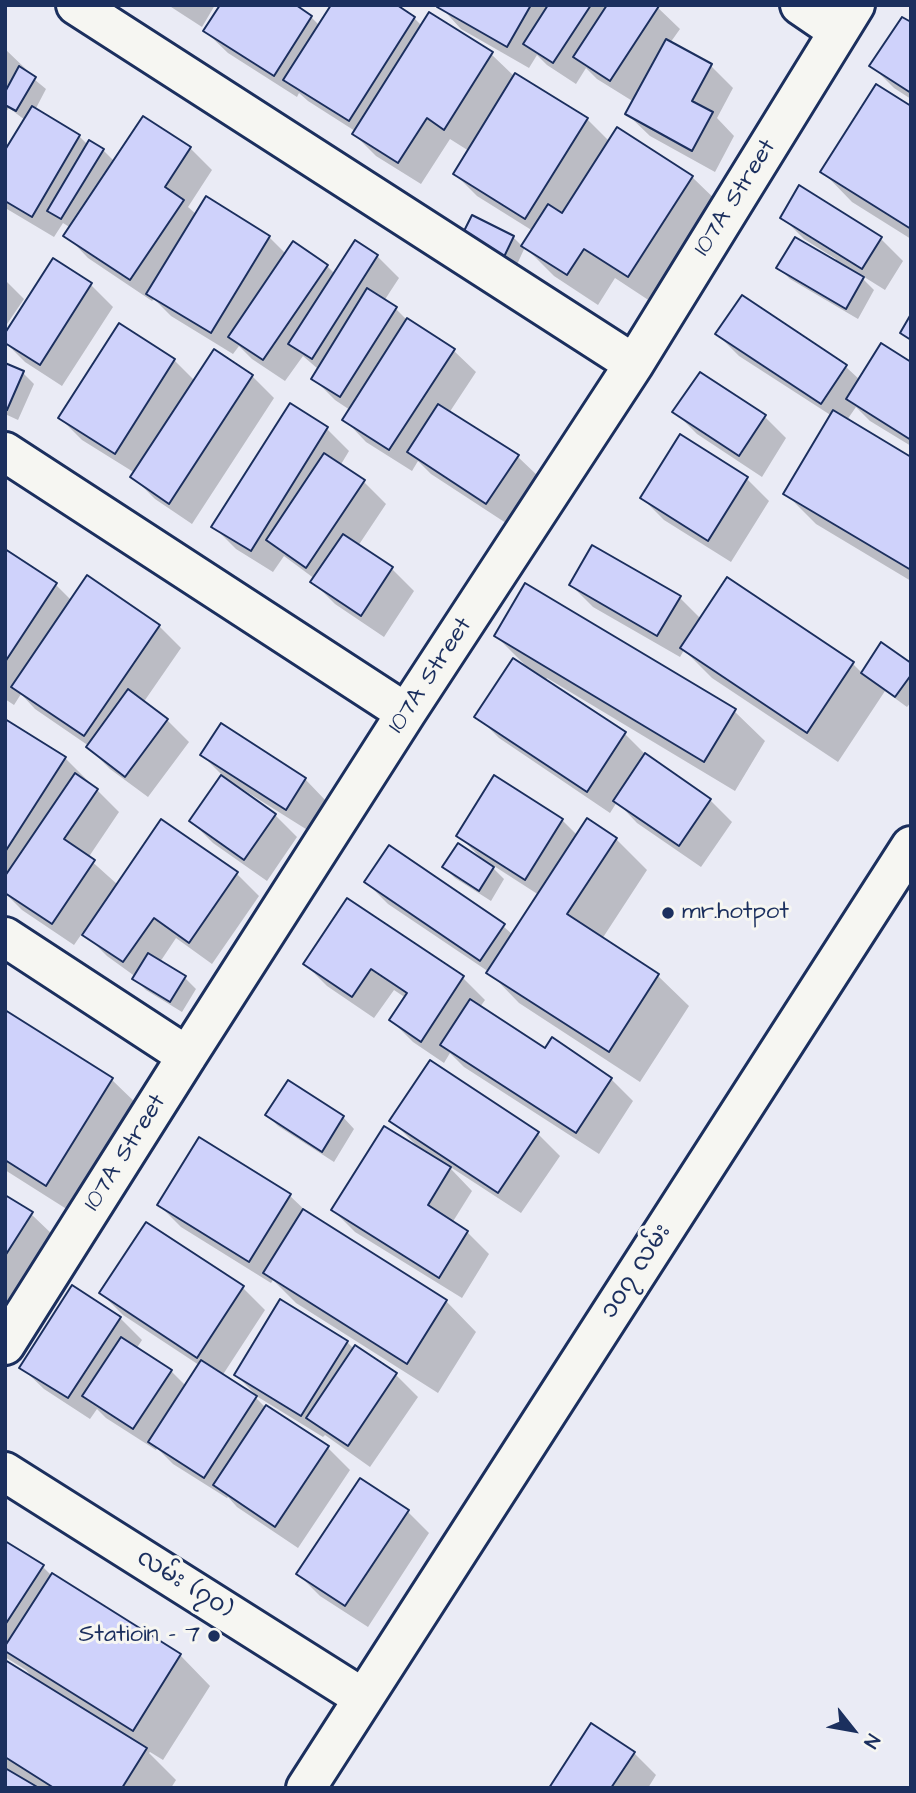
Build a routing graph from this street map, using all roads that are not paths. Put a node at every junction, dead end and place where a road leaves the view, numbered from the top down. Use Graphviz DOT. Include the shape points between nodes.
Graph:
graph roads {
  1 [pos="76,5"];
  2 [pos="800,5"];
  3 [pos="847,18"];
  4 [pos="634,364"];
  5 [pos="5,452"];
  6 [pos="406,713"];
  7 [pos="911,846"];
  8 [pos="5,937"];
  9 [pos="187,1056"];
  10 [pos="5,1345"];
  11 [pos="5,1472"];
  12 [pos="363,1698"];
  13 [pos="306,1788"];
  1 -- 4 [label="street"];
  2 -- 3 [label="street"];
  3 -- 4 [label="street, 107A Street"];
  4 -- 6 [label="street, 107A Street"];
  5 -- 6 [label="street"];
  6 -- 9 [label="street, 107A Street"];
  7 -- 12 [label="street, ၁၀၇ လမ်း"];
  8 -- 9 [label="street"];
  9 -- 10 [label="street, 107A Street"];
  11 -- 12 [label="street, လမ်း (၇၀)"];
  12 -- 13 [label="street, ၁၀၇ လမ်း"];
}
